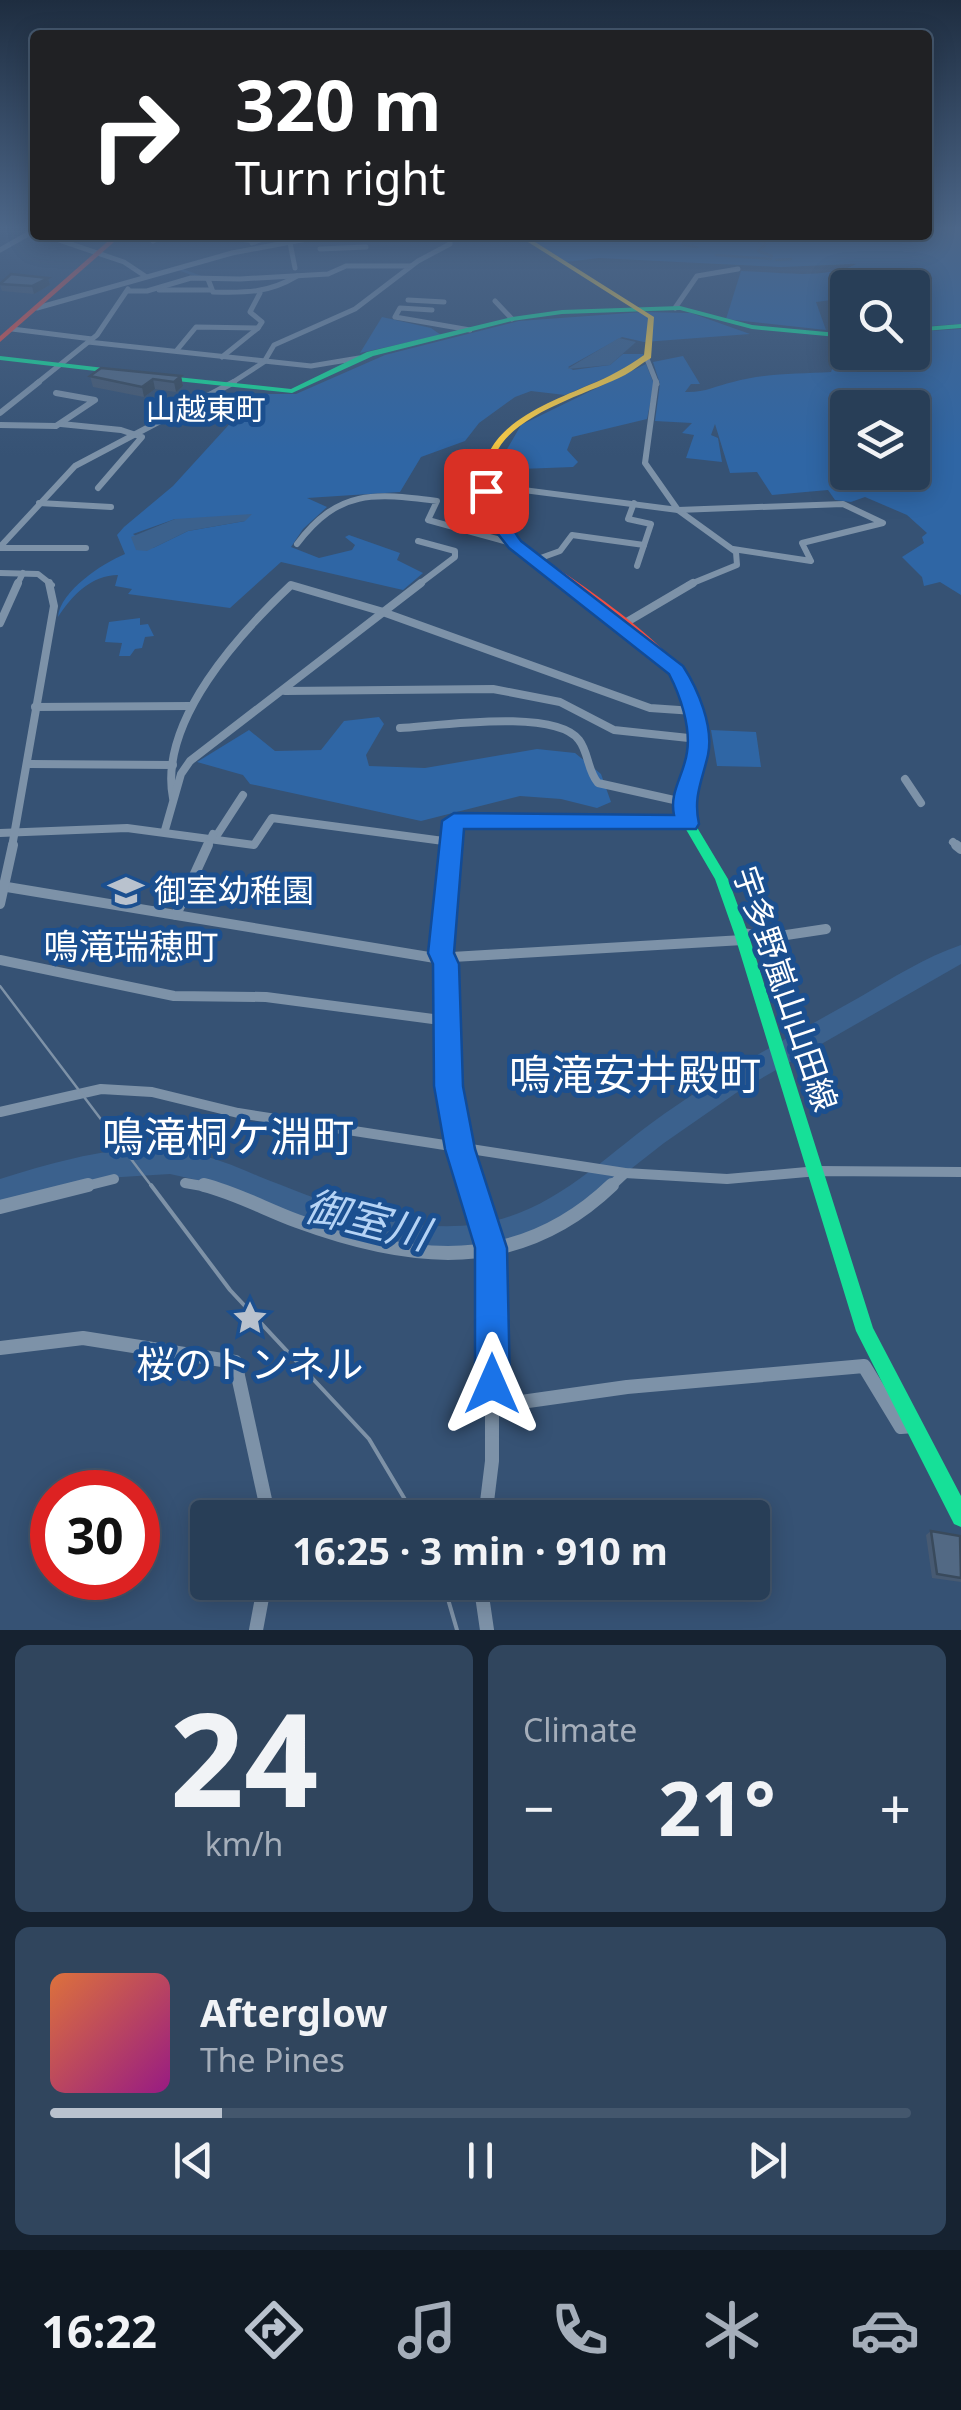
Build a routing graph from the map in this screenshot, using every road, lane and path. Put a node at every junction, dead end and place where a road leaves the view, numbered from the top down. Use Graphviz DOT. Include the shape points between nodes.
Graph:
graph roads {
  1 [pos="40,304"];
  2 [pos="49,304"];
  3 [pos="120,304"];
  4 [pos="254,304"];
  5 [pos="360,304"];
  6 [pos="438,304"];
  7 [pos="499,304"];
  8 [pos="636,304"];
  9 [pos="678,304"];
  10 [pos="36,308"];
  11 [pos="675,308"];
  12 [pos="432,310"];
  13 [pos="646,310"];
  14 [pos="512,319"];
  15 [pos="424,322"];
  16 [pos="961,326"];
  17 [pos="258,328"];
  18 [pos="930,329"];
  19 [pos="470,330"];
  20 [pos="830,334"];
  21 [pos="4,335"];
  22 [pos="90,341"];
  23 [pos="177,350"];
  24 [pos="222,357"];
  25 [pos="0,358"];
  26 [pos="359,358"];
  27 [pos="647,360"];
  28 [pos="264,362"];
  29 [pos="58,365"];
  30 [pos="128,373"];
  31 [pos="145,376"];
  32 [pos="227,386"];
  33 [pos="56,394"];
  34 [pos="155,403"];
  35 [pos="184,410"];
  36 [pos="0,414"];
  37 [pos="0,424"];
  38 [pos="61,424"];
  39 [pos="140,435"];
  40 [pos="485,485"];
  41 [pos="98,488"];
  42 [pos="39,503"];
  43 [pos="634,503"];
  44 [pos="110,507"];
  45 [pos="678,510"];
  46 [pos="418,541"];
  47 [pos="297,544"];
  48 [pos="515,544"];
  49 [pos="644,545"];
  50 [pos="0,548"];
  51 [pos="86,548"];
  52 [pos="733,549"];
  53 [pos="535,560"];
  54 [pos="637,566"];
  55 [pos="0,573"];
  56 [pos="23,573"];
  57 [pos="380,611"];
  58 [pos="0,623"];
  59 [pos="620,626"];
  60 [pos="283,691"];
  61 [pos="35,706"];
  62 [pos="190,706"];
  63 [pos="694,711"];
  64 [pos="400,728"];
  65 [pos="698,739"];
  66 [pos="30,764"];
  67 [pos="173,765"];
  68 [pos="905,779"];
  69 [pos="243,795"];
  70 [pos="173,798"];
  71 [pos="682,802"];
  72 [pos="921,803"];
  73 [pos="688,824"];
  74 [pos="14,830"];
  75 [pos="165,830"];
  76 [pos="0,833"];
  77 [pos="215,835"];
  78 [pos="961,840"];
  79 [pos="450,842"];
  80 [pos="961,849"];
  81 [pos="7,888"];
  82 [pos="0,904"];
  83 [pos="176,915"];
  84 [pos="826,929"];
  85 [pos="742,936"];
  86 [pos="443,957"];
  87 [pos="0,960"];
  88 [pos="448,1021"];
  89 [pos="0,1112"];
  90 [pos="460,1149"];
  91 [pos="588,1168"];
  92 [pos="818,1171"];
  93 [pos="961,1172"];
  94 [pos="624,1173"];
  95 [pos="114,1179"];
  96 [pos="185,1183"];
  97 [pos="0,1207"];
  98 [pos="491,1250"];
  99 [pos="0,1348"];
  100 [pos="493,1406"];
  101 [pos="914,1426"];
  102 [pos="265,1500"];
  103 [pos="486,1500"];
  104 [pos="961,1518"];
  105 [pos="261,1600"];
  106 [pos="483,1600"];
  107 [pos="256,1630"];
  108 [pos="487,1630"];
  1 -- 10 [label="main road"];
  2 -- 10 [label="street"];
  3 -- 22 [label="street"];
  4 -- 17 [label="street" via="250,312 262,322"];
  5 -- 28 [label="street" via="274,345"];
  6 -- 12 [label="street"];
  7 -- 14 [label="street"];
  8 -- 13 [label="main road"];
  9 -- 11 [label="street"];
  10 -- 21 [label="main road"];
  11 -- 13 [label="main road"];
  11 -- 20 [label="main road" via="752,328"];
  12 -- 15 [label="street"];
  12 -- 15 [label="street" via="400,308 395,318"];
  13 -- 14 [label="main road"];
  13 -- 27 [label="main road"];
  14 -- 19 [label="main road"];
  15 -- 19 [label="street"];
  16 -- 18 [label="main road"];
  17 -- 23 [label="street" via="196,328"];
  17 -- 24 [label="street"];
  19 -- 26 [label="main road"];
  21 -- 22 [label="street"];
  22 -- 23 [label="street"];
  22 -- 29 [label="street"];
  23 -- 24 [label="street"];
  24 -- 28 [label="street"];
  25 -- 29 [label="main road"];
  26 -- 28 [label="street" via="310,366"];
  26 -- 32 [label="main road" via="292,391"];
  27 -- 40 [label="main road" via="522,418 506,436"];
  27 -- 45 [label="street" via="657,384 645,463"];
  28 -- 32 [label="street"];
  29 -- 30 [label="main road"];
  29 -- 36 [label="street"];
  31 -- 32 [label="main road"];
  32 -- 35 [label="street"];
  33 -- 38 [label="street" via="96,400"];
  34 -- 35 [label="street"];
  35 -- 39 [label="street"];
  37 -- 38 [label="street"];
  38 -- 39 [label="street"];
  39 -- 41 [label="street"];
  39 -- 42 [label="street" via="75,466"];
  40 -- 43 [label="street"];
  40 -- 48 [label="main road" via="498,524"];
  42 -- 44 [label="street"];
  42 -- 50 [label="street"];
  43 -- 45 [label="street"];
  43 -- 49 [label="street" via="629,520 651,524"];
  45 -- 52 [label="street"];
  45 -- 52 [label="street" via="843,504 883,523 802,544 811,561"];
  46 -- 57 [label="street" via="455,556"];
  47 -- 48 [label="street" via="334,505 360,494 437,501 428,520"];
  48 -- 53 [label="main road"];
  49 -- 53 [label="street" via="572,535 560,551"];
  49 -- 54 [label="street"];
  50 -- 51 [label="street"];
  52 -- 59 [label="street" via="738,561 732,570 704,576"];
  53 -- 59 [label="main road"];
  55 -- 56 [label="street"];
  56 -- 58 [label="street"];
  56 -- 61 [label="street" via="42,576 54,591"];
  57 -- 60 [label="street"];
  57 -- 62 [label="street" via="292,584 235,636"];
  57 -- 63 [label="street" via="650,708"];
  59 -- 63 [label="main road" via="676,670"];
  60 -- 65 [label="street" via="493,689 560,702 614,730"];
  60 -- 70 [label="street" via="190,762"];
  61 -- 62 [label="street"];
  61 -- 66 [label="street"];
  62 -- 67 [label="street"];
  63 -- 65 [label="main road"];
  64 -- 71 [label="street" via="509,724 569,731 582,743 590,777 598,783"];
  65 -- 71 [label="main road" via="697,764"];
  66 -- 67 [label="street"];
  66 -- 74 [label="street"];
  67 -- 70 [label="street"];
  68 -- 72 [label="street"];
  69 -- 77 [label="street"];
  70 -- 75 [label="street"];
  71 -- 73 [label="main road, 宇多野嵐山山田線"];
  73 -- 79 [label="street" via="454,821"];
  73 -- 85 [label="main road, 宇多野嵐山山田線" via="720,878"];
  74 -- 75 [label="street"];
  74 -- 76 [label="street"];
  74 -- 81 [label="street"];
  75 -- 77 [label="street"];
  77 -- 79 [label="street" via="254,845 272,818"];
  77 -- 83 [label="street"];
  78 -- 80 [label="street" via="953,842"];
  79 -- 86 [label="street"];
  81 -- 82 [label="street"];
  81 -- 83 [label="street"];
  83 -- 86 [label="street"];
  84 -- 85 [label="street"];
  85 -- 86 [label="street"];
  85 -- 92 [label="main road, 宇多野嵐山山田線"];
  86 -- 88 [label="street"];
  87 -- 88 [label="street" via="174,996 266,997"];
  88 -- 90 [label="street" via="448,1086"];
  89 -- 90 [label="street" via="81,1091 152,1092"];
  90 -- 91 [label="street"];
  90 -- 98 [label="street"];
  91 -- 94 [label="street"];
  92 -- 93 [label="street"];
  92 -- 94 [label="street" via="727,1179"];
  92 -- 101 [label="main road, 宇多野嵐山山田線" via="866,1331"];
  94 -- 98 [label="street" via="562,1226"];
  95 -- 97 [label="street"];
  96 -- 98 [label="street" via="210,1186 359,1244 434,1257"];
  98 -- 100 [label="street"];
  99 -- 102 [label="street" via="83,1338 235,1362"];
  100 -- 101 [label="street" via="864,1366 901,1427"];
  100 -- 103 [label="street"];
  101 -- 104 [label="main road, 宇多野嵐山山田線"];
  105 -- 107 [label="street"];
  106 -- 108 [label="street"];
}
